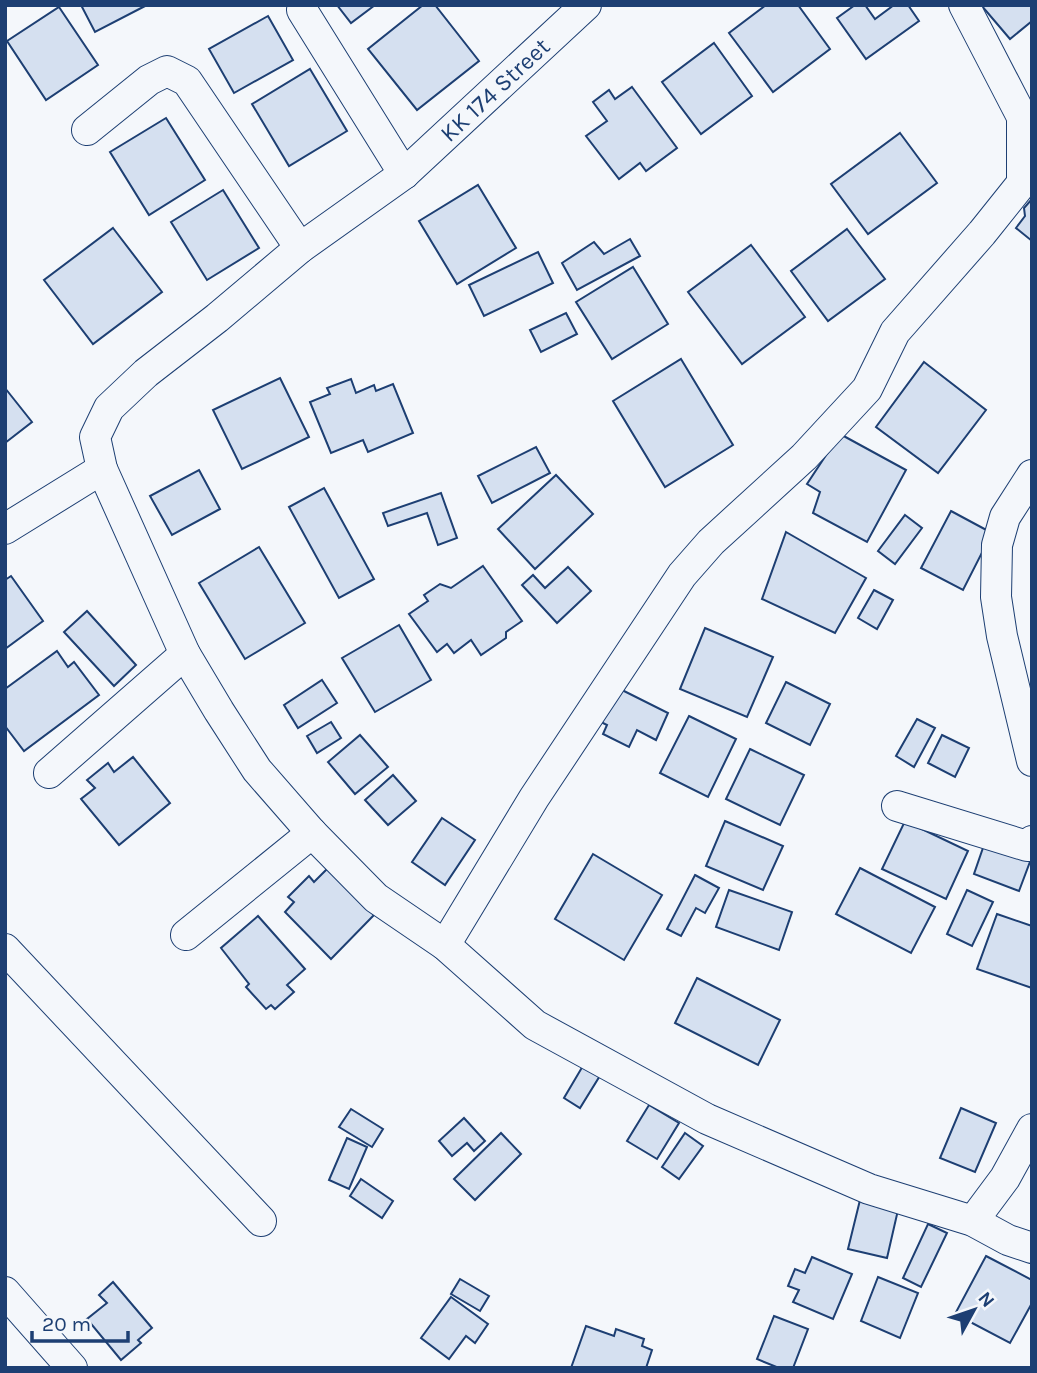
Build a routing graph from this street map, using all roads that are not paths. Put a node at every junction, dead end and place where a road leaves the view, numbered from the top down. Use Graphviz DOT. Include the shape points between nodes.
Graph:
graph roads {
  1 [pos="586,5"];
  2 [pos="964,5"];
  3 [pos="302,9"];
  4 [pos="87,130"];
  5 [pos="404,174"];
  6 [pos="300,248"];
  7 [pos="102,470"];
  8 [pos="1032,475"];
  9 [pos="5,529"];
  10 [pos="185,654"];
  11 [pos="1032,761"];
  12 [pos="49,773"];
  13 [pos="897,806"];
  14 [pos="312,833"];
  15 [pos="1032,841"];
  16 [pos="186,934"];
  17 [pos="445,945"];
  18 [pos="5,949"];
  19 [pos="1032,1129"];
  20 [pos="973,1220"];
  21 [pos="261,1221"];
  22 [pos="1032,1248"];
  23 [pos="5,1292"];
  24 [pos="72,1368"];
  1 -- 5 [label="street, KK 174 Street"];
  2 -- 17 [label="street" via="1022,117 1022,183 895,332 867,388 682,576 534,798"];
  3 -- 5 [label="street"];
  4 -- 6 [label="street" via="167,71 187,81"];
  5 -- 6 [label="street, KK 174 Street"];
  6 -- 7 [label="street, KK 174 Street" via="109,408 95,437"];
  7 -- 9 [label="street"];
  7 -- 10 [label="street, KK 174 Street"];
  8 -- 11 [label="street" via="1005,517 997,545 996,597"];
  10 -- 12 [label="street"];
  10 -- 14 [label="street, KK 174 Street" via="257,770"];
  13 -- 15 [label="street" via="1027,846"];
  14 -- 16 [label="street"];
  14 -- 17 [label="street, KK 174 Street" via="376,898"];
  17 -- 20 [label="street, KK 174 Street" via="535,1025 707,1119 869,1189"];
  18 -- 21 [label="street"];
  19 -- 20 [label="street" via="1005,1178"];
  20 -- 22 [label="street, KK 174 Street"];
  23 -- 24 [label="street"];
}
